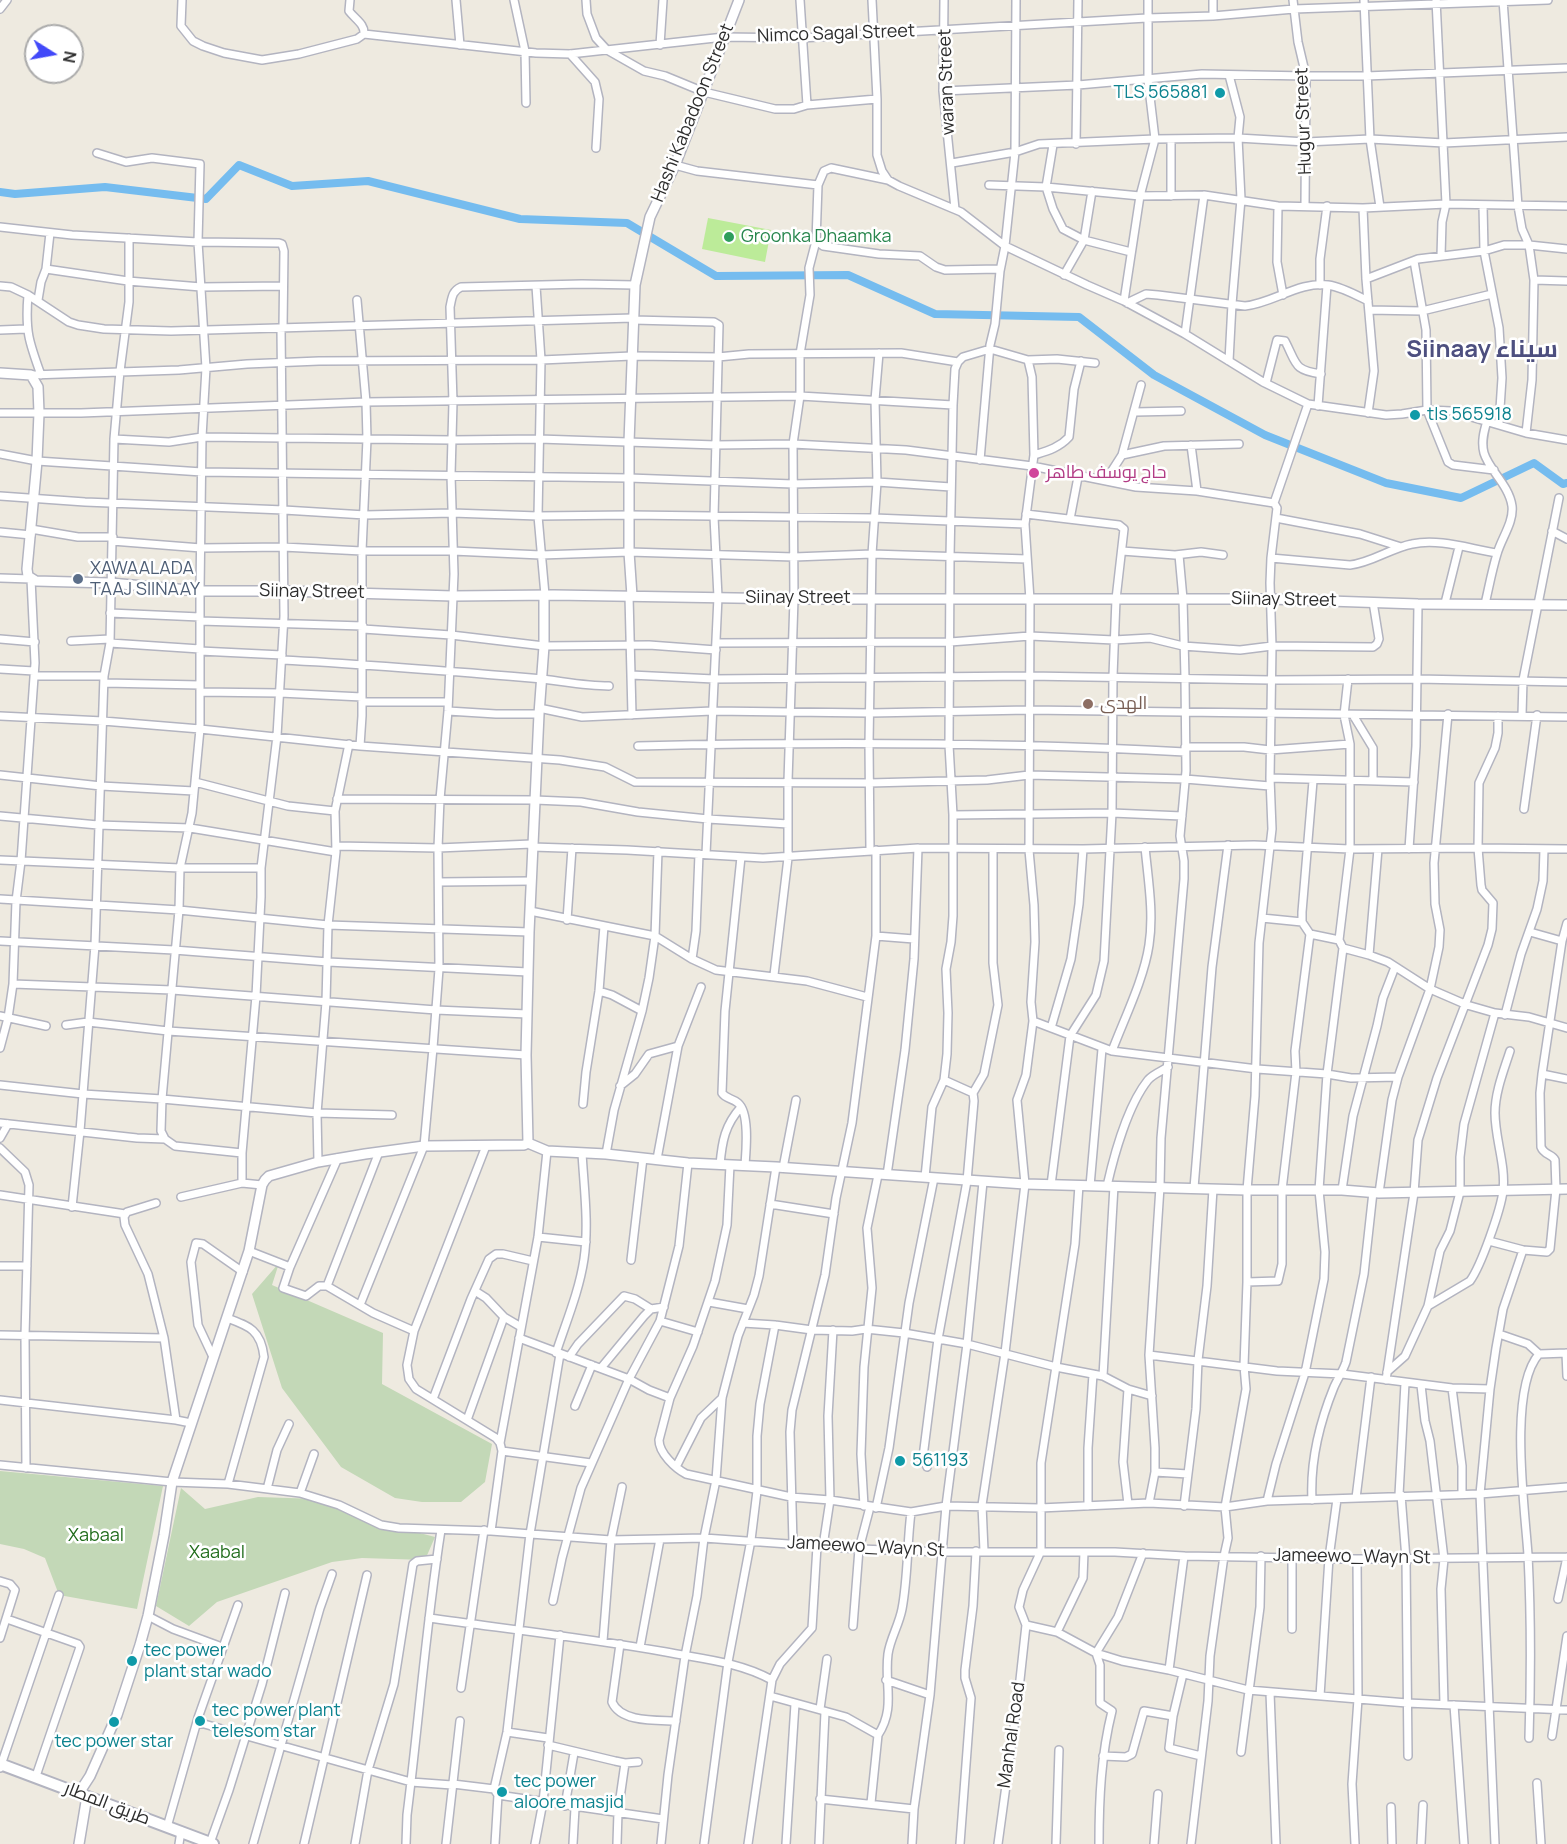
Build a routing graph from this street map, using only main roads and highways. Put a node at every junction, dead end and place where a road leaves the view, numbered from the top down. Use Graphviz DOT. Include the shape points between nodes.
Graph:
graph roads {
  1 [pos="0,1765"];
  2 [pos="212,1843"];
  1 -- 2 [label="main road, طريق المطار"];
}
